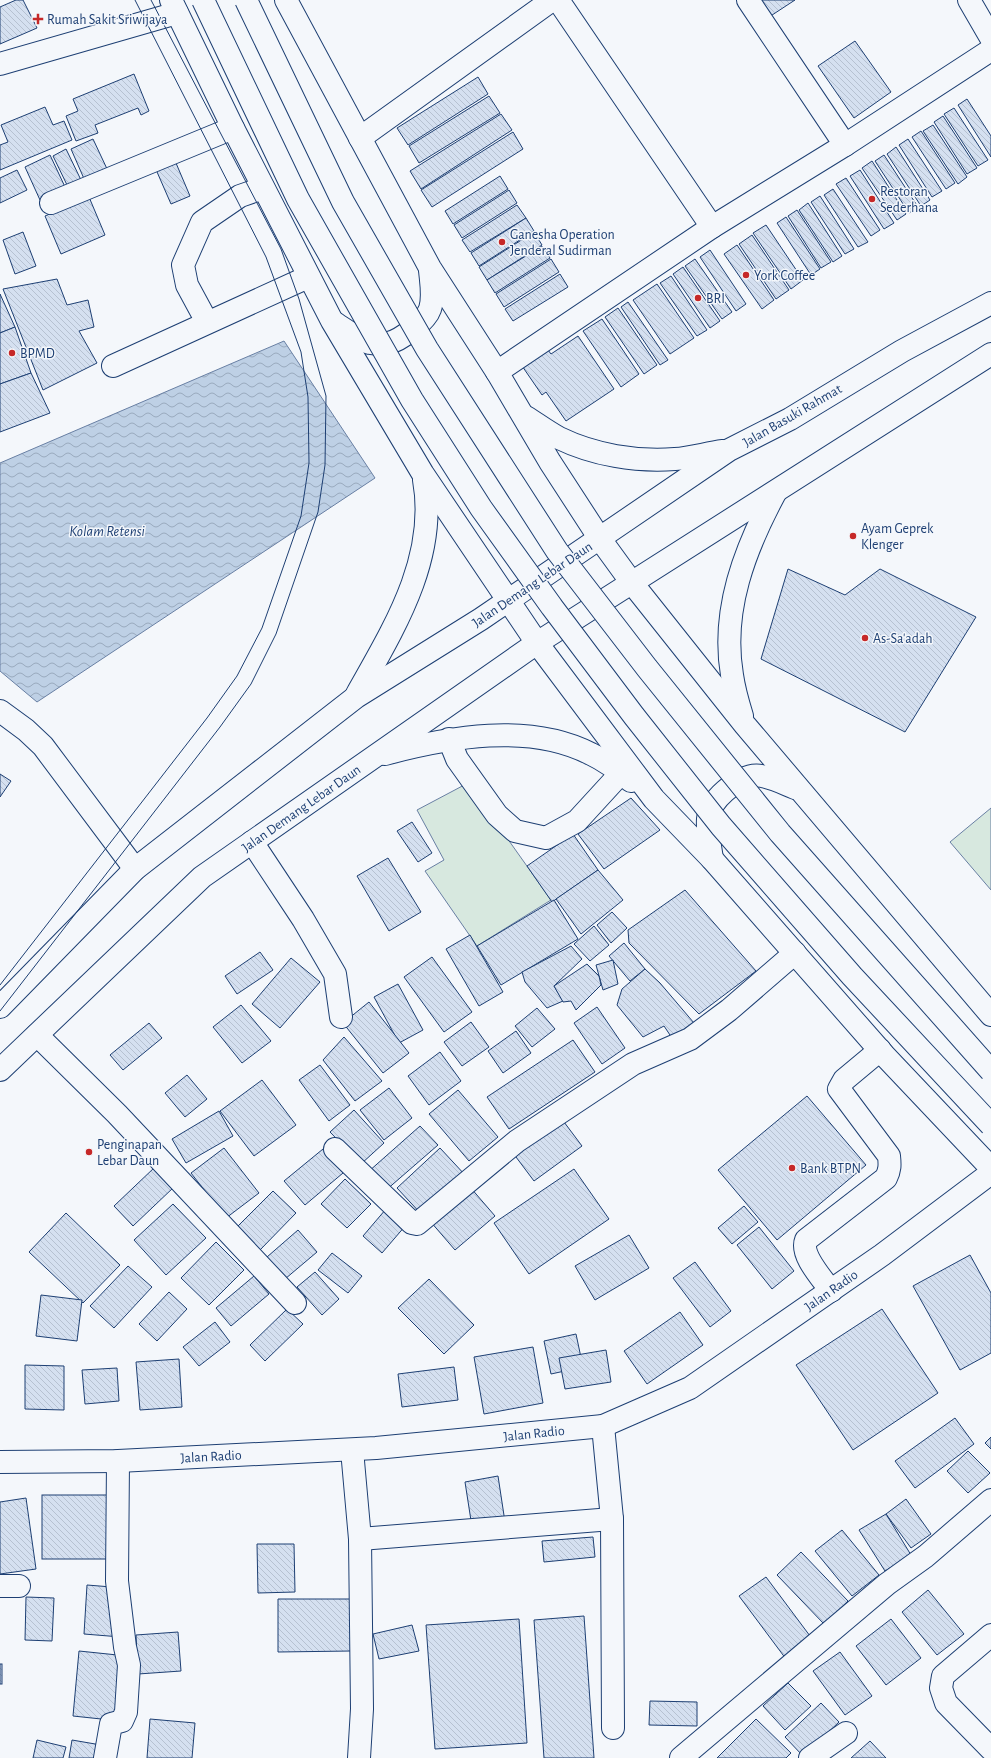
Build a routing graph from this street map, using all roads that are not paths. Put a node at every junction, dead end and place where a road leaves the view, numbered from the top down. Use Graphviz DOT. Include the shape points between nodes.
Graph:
graph roads {
  1 [pos="203,0"];
  2 [pos="246,0"];
  3 [pos="286,0"];
  4 [pos="552,0"];
  5 [pos="558,0"];
  6 [pos="748,0"];
  7 [pos="971,1"];
  8 [pos="174,7"];
  9 [pos="991,38"];
  10 [pos="991,50"];
  11 [pos="0,64"];
  12 [pos="233,128"];
  13 [pos="360,138"];
  14 [pos="845,145"];
  15 [pos="263,188"];
  16 [pos="51,203"];
  17 [pos="712,227"];
  18 [pos="430,268"];
  19 [pos="308,277"];
  20 [pos="991,303"];
  21 [pos="332,321"];
  22 [pos="207,322"];
  23 [pos="991,354"];
  24 [pos="113,366"];
  25 [pos="497,372"];
  26 [pos="521,414"];
  27 [pos="729,450"];
  28 [pos="423,474"];
  29 [pos="775,492"];
  30 [pos="600,539"];
  31 [pos="632,583"];
  32 [pos="508,601"];
  33 [pos="537,643"];
  34 [pos="356,696"];
  35 [pos="0,711"];
  36 [pos="745,725"];
  37 [pos="449,739"];
  38 [pos="372,757"];
  39 [pos="621,773"];
  40 [pos="799,790"];
  41 [pos="654,799"];
  42 [pos="252,842"];
  43 [pos="712,858"];
  44 [pos="135,869"];
  45 [pos="795,953"];
  46 [pos="0,1007"];
  47 [pos="991,1015"];
  48 [pos="341,1016"];
  49 [pos="37,1035"];
  50 [pos="880,1050"];
  51 [pos="0,1070"];
  52 [pos="991,1071"];
  53 [pos="991,1125"];
  54 [pos="335,1148"];
  55 [pos="991,1168"];
  56 [pos="991,1173"];
  57 [pos="830,1291"];
  58 [pos="294,1303"];
  59 [pos="603,1426"];
  60 [pos="352,1450"];
  61 [pos="118,1461"];
  62 [pos="0,1462"];
  63 [pos="991,1500"];
  64 [pos="612,1519"];
  65 [pos="360,1539"];
  66 [pos="991,1635"];
  67 [pos="613,1728"];
  68 [pos="846,1733"];
  69 [pos="991,1749"];
  70 [pos="105,1758"];
  71 [pos="359,1758"];
  72 [pos="681,1758"];
  73 [pos="810,1758"];
  1 -- 53 [label="main road, bridge" via="298,199 412,400 481,508 629,710 721,826 852,976"];
  2 -- 52 [label="main road, bridge" via="343,202 427,348 557,551 780,833"];
  3 -- 13 [label="main road"];
  4 -- 13 [label="main road"];
  5 -- 17 [label="main road"];
  6 -- 14 [label="main road"];
  7 -- 9 [label="main road"];
  8 -- 11 [label="main road"];
  8 -- 12 [label="main road"];
  10 -- 14 [label="main road"];
  12 -- 15 [label="main road"];
  12 -- 16 [label="main road"];
  13 -- 18 [label="main road"];
  14 -- 17 [label="main road"];
  15 -- 19 [label="main road"];
  15 -- 22 [label="main road" via="240,196 202,222 183,265 187,284"];
  17 -- 25 [label="main road"];
  18 -- 21 [label="main road" via="430,310 425,319 390,343 378,344 363,340"];
  18 -- 25 [label="main road"];
  19 -- 21 [label="main road"];
  19 -- 22 [label="main road"];
  20 -- 27 [label="main road, Jalan Basuki Rahmat" via="902,351 790,420"];
  21 -- 28 [label="main road"];
  22 -- 24 [label="main road"];
  23 -- 29 [label="main road"];
  25 -- 26 [label="main road"];
  26 -- 27 [label="main road" via="558,438 585,449 616,456 675,459"];
  26 -- 30 [label="main road"];
  27 -- 30 [label="main road, Jalan Basuki Rahmat"];
  28 -- 32 [label="main road"];
  28 -- 34 [label="main road" via="428,515 426,537 416,574 407,601 390,636"];
  29 -- 31 [label="main road"];
  29 -- 36 [label="main road" via="746,552 733,601 729,654"];
  30 -- 31 [label="main road"];
  30 -- 32 [label="main road, Jalan Demang Lebar Daun"];
  31 -- 33 [label="main road, Jalan Demang Lebar Daun"];
  31 -- 36 [label="main road"];
  32 -- 33 [label="main road"];
  32 -- 34 [label="main road, Jalan Demang Lebar Daun"];
  33 -- 38 [label="main road, Jalan Demang Lebar Daun"];
  33 -- 41 [label="main road"];
  34 -- 44 [label="main road, Jalan Demang Lebar Daun"];
  35 -- 44 [label="main road" via="43,746"];
  36 -- 40 [label="main road"];
  37 -- 38 [label="main road"];
  37 -- 39 [label="main road" via="517,736 547,740 576,747"];
  37 -- 39 [label="main road" via="457,759 497,815 515,831 546,838 577,821"];
  38 -- 42 [label="main road, Jalan Demang Lebar Daun"];
  39 -- 41 [label="main road"];
  40 -- 43 [label="main road" via="768,777 746,776 736,782 720,795 708,817"];
  40 -- 47 [label="main road"];
  41 -- 43 [label="main road"];
  42 -- 48 [label="main road" via="303,919 335,974"];
  42 -- 49 [label="main road, Jalan Demang Lebar Daun" via="202,877"];
  43 -- 45 [label="main road"];
  44 -- 46 [label="main road, Jalan Demang Lebar Daun"];
  45 -- 50 [label="main road"];
  45 -- 54 [label="main road" via="729,1010 690,1039 633,1064 517,1141 417,1224 412,1223"];
  49 -- 51 [label="main road, Jalan Demang Lebar Daun"];
  49 -- 58 [label="main road" via="117,1114"];
  50 -- 55 [label="main road"];
  50 -- 57 [label="main road" via="844,1080 839,1089 889,1156 889,1172 886,1178 805,1243 805,1252"];
  56 -- 57 [label="main road, Jalan Radio"];
  57 -- 59 [label="main road, Jalan Radio" via="690,1388"];
  59 -- 60 [label="main road, Jalan Radio"];
  59 -- 64 [label="main road"];
  60 -- 61 [label="main road, Jalan Radio"];
  60 -- 65 [label="main road"];
  61 -- 62 [label="main road, Jalan Radio"];
  61 -- 70 [label="main road" via="118,1581 129,1665 126,1712 122,1721 111,1724"];
  63 -- 72 [label="main road"];
  64 -- 65 [label="main road"];
  64 -- 67 [label="main road"];
  65 -- 71 [label="main road" via="362,1709"];
  66 -- 69 [label="main road" via="943,1676 941,1688 946,1703"];
  68 -- 73 [label="main road"];
}
